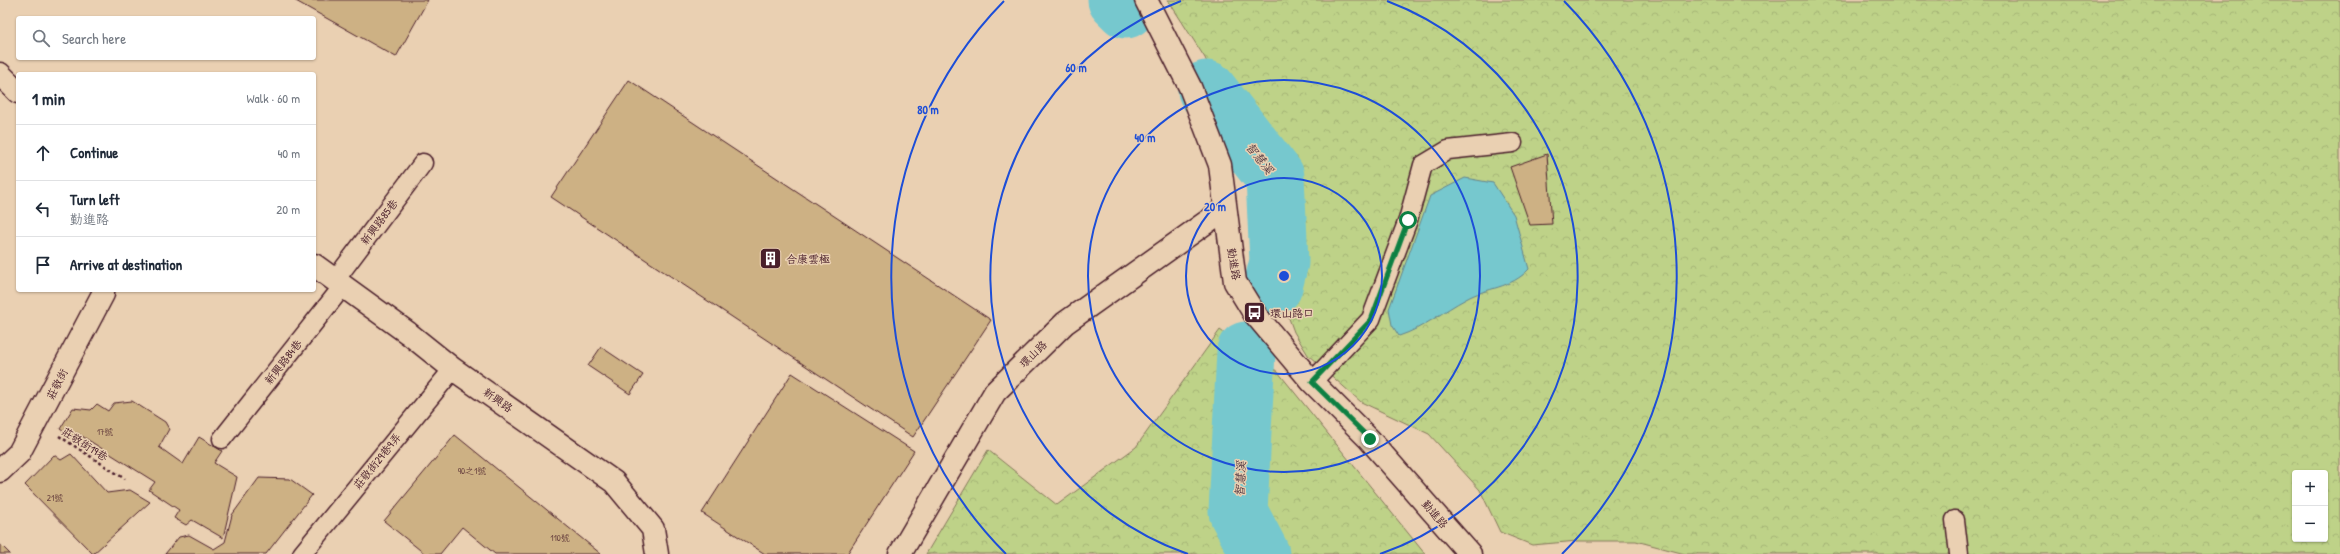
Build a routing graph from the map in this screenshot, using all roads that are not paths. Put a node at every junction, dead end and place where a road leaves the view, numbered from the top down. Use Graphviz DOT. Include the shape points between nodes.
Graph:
graph roads {
  1 [pos="1146,0"];
  2 [pos="0,74"];
  3 [pos="16,90"];
  4 [pos="1513,143"];
  5 [pos="423,163"];
  6 [pos="1225,210"];
  7 [pos="316,266"];
  8 [pos="339,283"];
  9 [pos="103,292"];
  10 [pos="453,369"];
  11 [pos="1312,382"];
  12 [pos="222,439"];
  13 [pos="0,471"];
  14 [pos="1955,520"];
  15 [pos="302,554"];
  16 [pos="657,554"];
  17 [pos="900,554"];
  18 [pos="1470,554"];
  19 [pos="1959,554"];
  1 -- 6 [label="street, 勤進路" via="1190,87 1220,165"];
  2 -- 3 [label="street"];
  4 -- 11 [label="lane" via="1448,150 1422,165 1408,220 1371,320"];
  5 -- 8 [label="lane, 新興路85巷"];
  6 -- 11 [label="street, 勤進路" via="1235,282 1254,313"];
  6 -- 17 [label="street, 環山路" via="1065,323 995,392"];
  7 -- 8 [label="street, 新興路"];
  8 -- 10 [label="street, 新興路"];
  8 -- 12 [label="lane, 新興路84巷"];
  9 -- 13 [label="street, 莊敬街" via="37,422 19,453"];
  10 -- 15 [label="lane, 莊敬街29巷9弄"];
  10 -- 16 [label="street, 新興路" via="614,482 653,529"];
  11 -- 18 [label="street, 勤進路" via="1370,439"];
  14 -- 19 [label="lane"];
}
